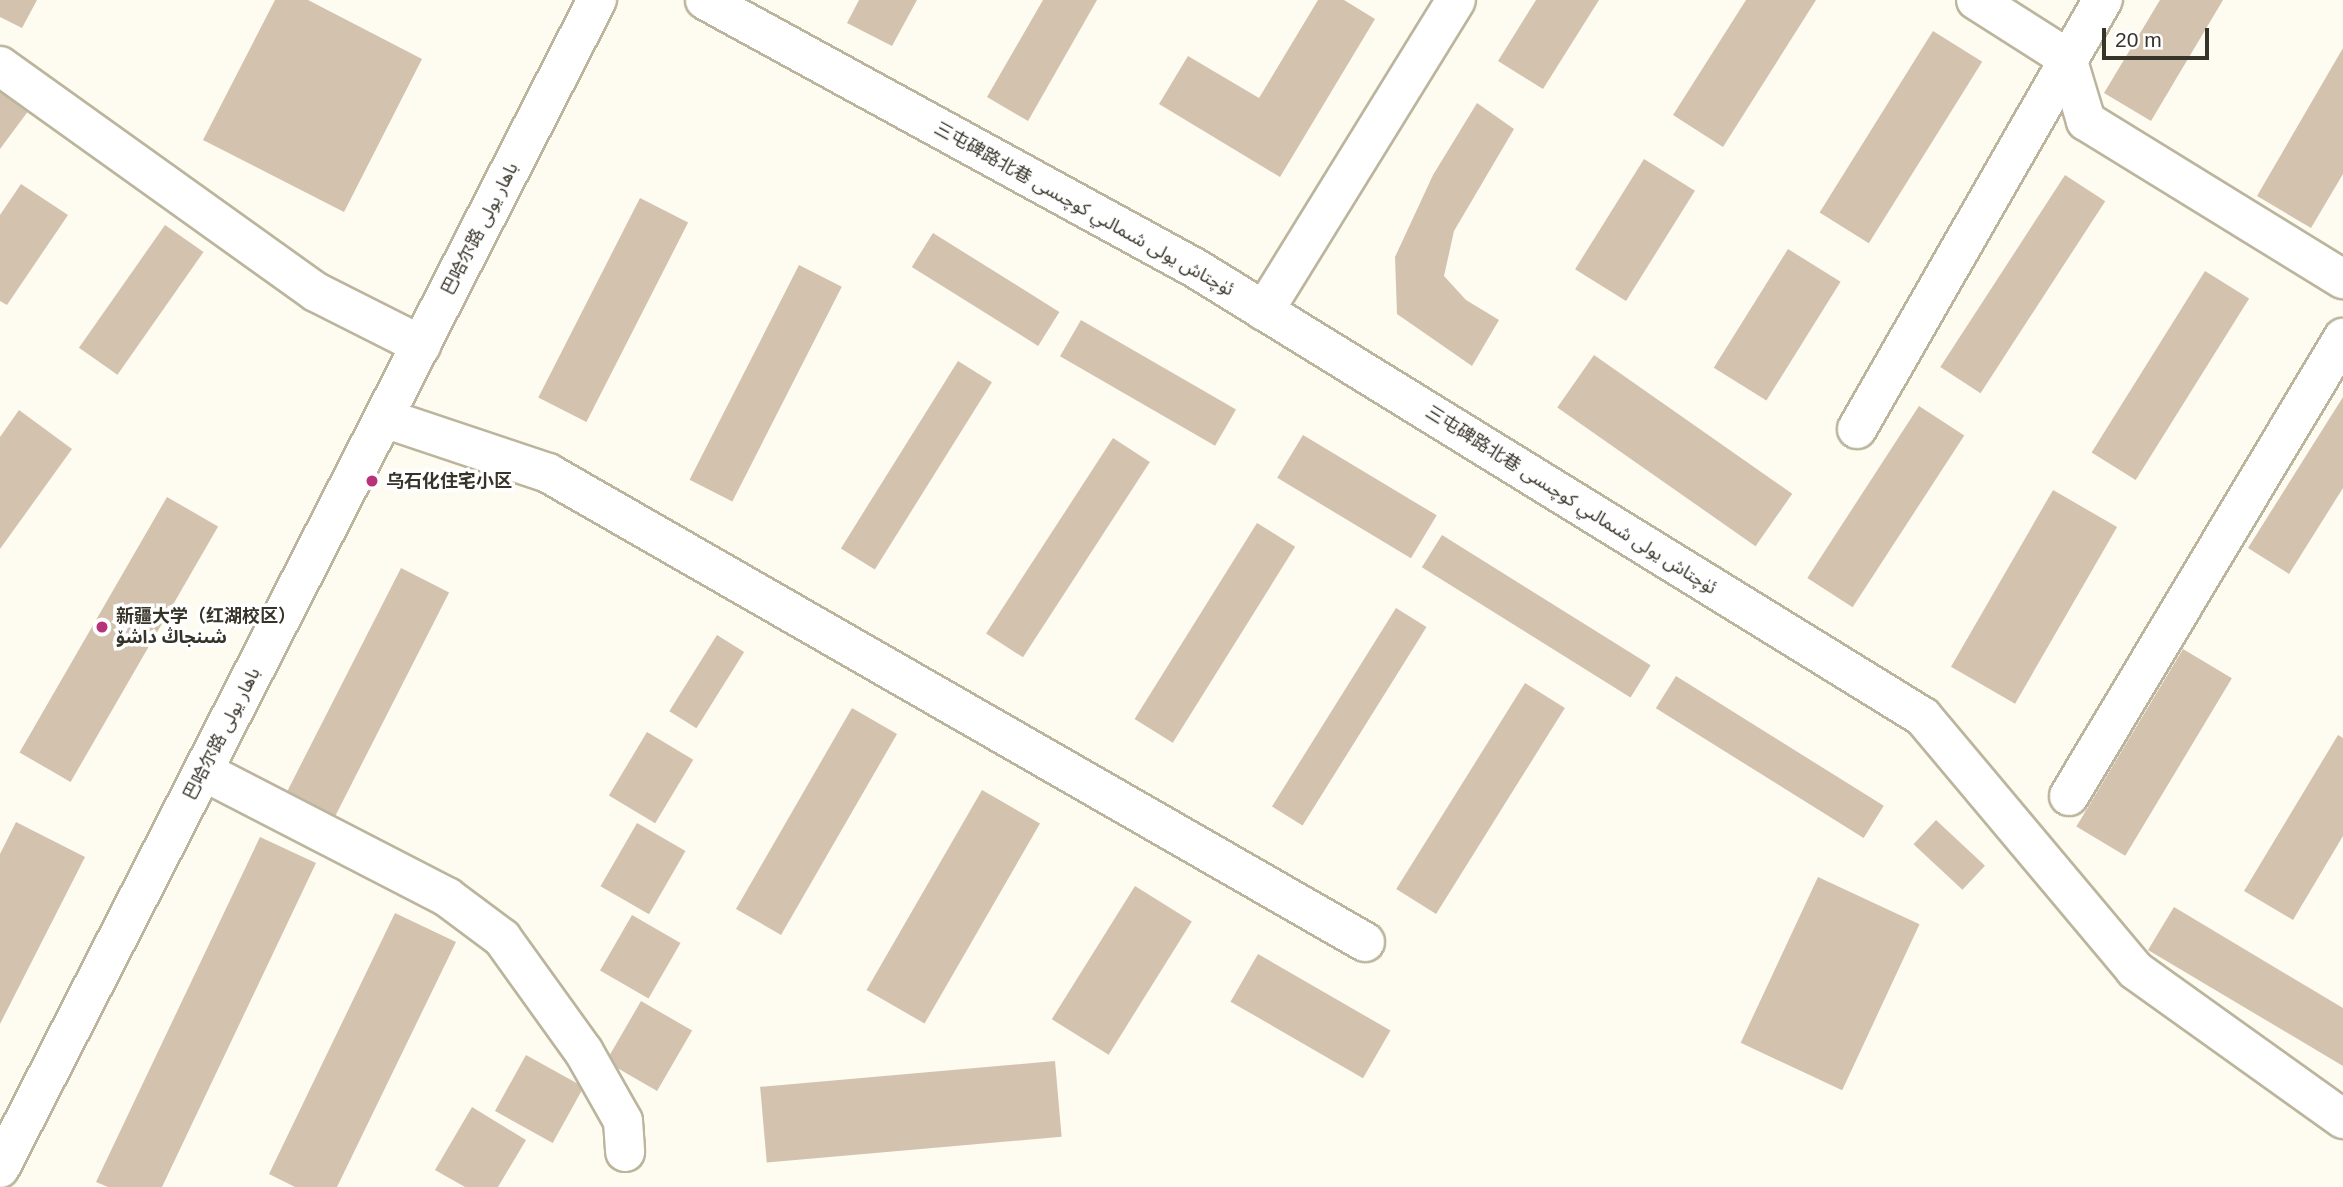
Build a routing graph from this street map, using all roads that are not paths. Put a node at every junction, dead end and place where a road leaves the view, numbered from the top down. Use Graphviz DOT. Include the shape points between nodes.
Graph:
graph roads {
  1 [pos="597,0"];
  2 [pos="705,0"];
  3 [pos="1455,0"];
  4 [pos="1976,0"];
  5 [pos="2103,0"];
  6 [pos="2067,58"];
  7 [pos="0,66"];
  8 [pos="2343,279"];
  9 [pos="1264,311"];
  10 [pos="2343,338"];
  11 [pos="421,345"];
  12 [pos="384,418"];
  13 [pos="1857,429"];
  14 [pos="203,771"];
  15 [pos="2068,796"];
  16 [pos="1365,942"];
  17 [pos="2343,1119"];
  18 [pos="625,1152"];
  19 [pos="0,1168"];
  1 -- 11 [label="street, 巴哈尔路 باھار يولى"];
  2 -- 9 [label="street, 三屯碑路北巷 ئۈچتاش يولى شىمالىي كوچىسى" via="1183,261"];
  3 -- 9 [label="street"];
  4 -- 6 [label="street"];
  5 -- 6 [label="street"];
  6 -- 8 [label="street" via="2086,121"];
  6 -- 13 [label="street"];
  7 -- 11 [label="street" via="316,292"];
  9 -- 17 [label="street, 三屯碑路北巷 ئۈچتاش يولى شىمالىي كوچىسى" via="1923,717 2135,970"];
  10 -- 15 [label="street"];
  11 -- 12 [label="street, 巴哈尔路 باھار يولى"];
  12 -- 14 [label="street, 巴哈尔路 باھار يولى"];
  12 -- 16 [label="street" via="548,473"];
  14 -- 18 [label="street" via="447,897 502,938 584,1052 622,1121"];
  14 -- 19 [label="street, 巴哈尔路 باھار يولى"];
}
